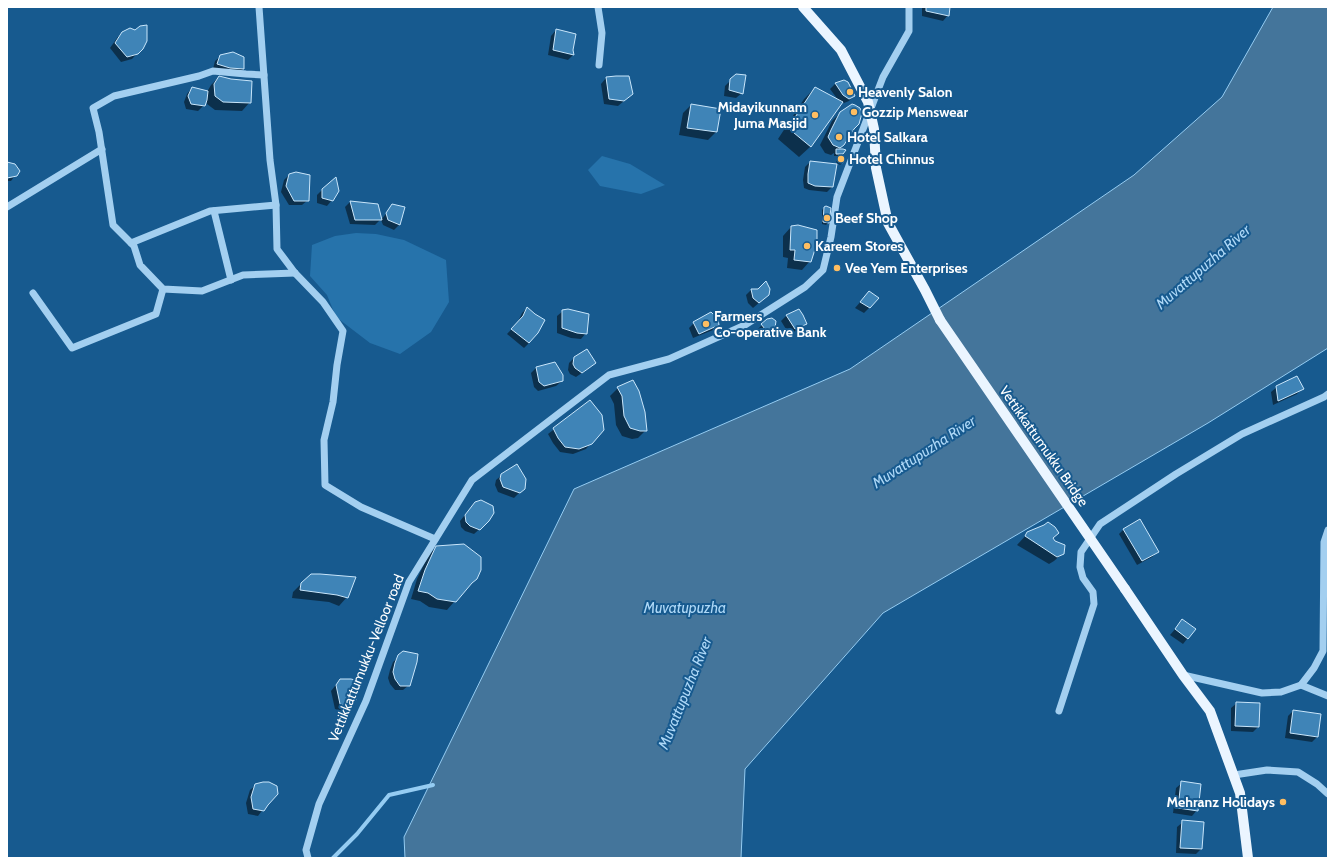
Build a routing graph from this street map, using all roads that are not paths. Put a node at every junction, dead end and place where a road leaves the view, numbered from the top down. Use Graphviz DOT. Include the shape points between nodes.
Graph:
graph roads {
  1 [pos="259,7"];
  2 [pos="598,7"];
  3 [pos="802,7"];
  4 [pos="909,7"];
  5 [pos="599,65"];
  6 [pos="264,75"];
  7 [pos="869,112"];
  8 [pos="102,149"];
  9 [pos="276,205"];
  10 [pos="7,207"];
  11 [pos="214,211"];
  12 [pos="131,243"];
  13 [pos="295,273"];
  14 [pos="230,280"];
  15 [pos="163,289"];
  16 [pos="33,293"];
  17 [pos="1327,398"];
  18 [pos="1328,530"];
  19 [pos="435,539"];
  20 [pos="1326,651"];
  21 [pos="1183,675"];
  22 [pos="1301,685"];
  23 [pos="1328,696"];
  24 [pos="1059,711"];
  25 [pos="1234,775"];
  26 [pos="1328,794"];
  27 [pos="308,858"];
  28 [pos="1248,858"];
  1 -- 6 [label="street"];
  2 -- 5 [label="street" via="602,33"];
  3 -- 7 [label="main road, Vettikkattumukku Bridge" via="841,50 868,102"];
  4 -- 7 [label="street, Vettikkattumukku-Velloor road" via="909,31 883,77"];
  6 -- 8 [label="street" via="213,71 114,96 93,108"];
  6 -- 9 [label="street"];
  7 -- 19 [label="street, Vettikkattumukku-Velloor road" via="837,197 823,270 810,283 745,325 669,359 609,375 472,480"];
  7 -- 21 [label="main road, Vettikkattumukku Bridge, bridge" via="874,129 876,168 888,223 940,320"];
  8 -- 10 [label="street"];
  8 -- 12 [label="street" via="114,225"];
  9 -- 11 [label="street"];
  9 -- 13 [label="street" via="277,249"];
  11 -- 12 [label="street"];
  11 -- 14 [label="street"];
  12 -- 15 [label="street" via="140,265"];
  13 -- 14 [label="street" via="243,275"];
  13 -- 19 [label="street" via="323,302 343,331 333,402 324,440 325,484 361,507"];
  14 -- 15 [label="street" via="202,291"];
  15 -- 16 [label="street" via="156,314 72,348"];
  17 -- 24 [label="street" via="1242,434 1100,524 1081,552 1080,567 1094,592 1094,604"];
  18 -- 20 [label="street" via="1324,542"];
  19 -- 27 [label="street, Vettikkattumukku-Velloor road" via="409,582 366,701 319,804 306,850"];
  20 -- 22 [label="street"];
  21 -- 22 [label="street" via="1262,693 1280,692"];
  21 -- 25 [label="main road, Vettikkattumukku Bridge" via="1210,712"];
  22 -- 23 [label="street"];
  25 -- 26 [label="street" via="1267,770 1298,772"];
  25 -- 28 [label="main road, Vettikkattumukku Bridge" via="1240,793"];
}
